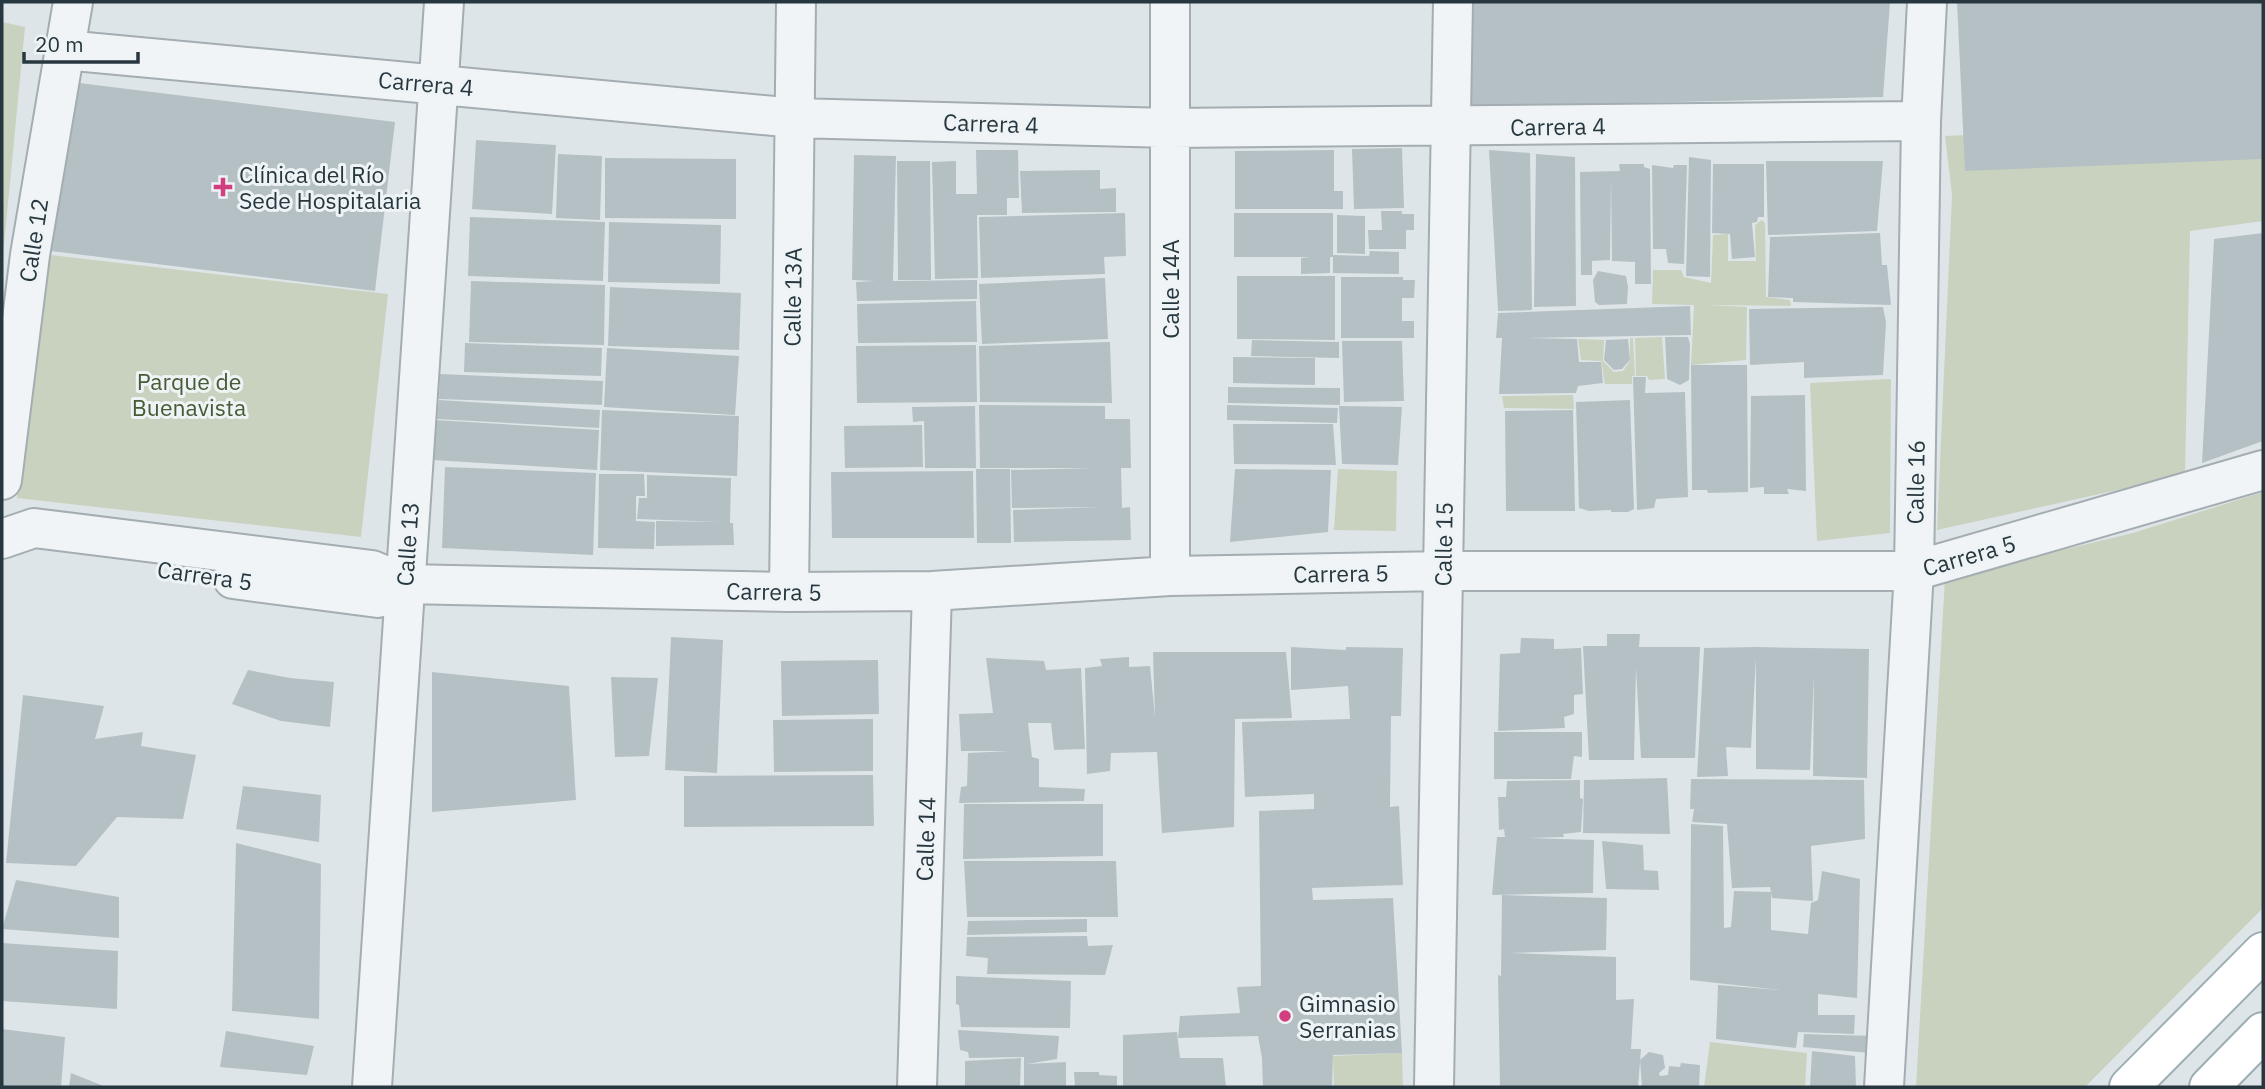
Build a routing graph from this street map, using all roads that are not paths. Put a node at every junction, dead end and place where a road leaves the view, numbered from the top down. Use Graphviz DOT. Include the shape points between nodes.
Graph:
graph roads {
  1 [pos="73,2"];
  2 [pos="444,2"];
  3 [pos="796,2"];
  4 [pos="1170,2"];
  5 [pos="1453,2"];
  6 [pos="1927,2"];
  7 [pos="64,50"];
  8 [pos="439,85"];
  9 [pos="794,118"];
  10 [pos="1921,121"];
  11 [pos="1451,127"];
  12 [pos="1170,128"];
  13 [pos="2263,470"];
  14 [pos="2,480"];
  15 [pos="2,541"];
  16 [pos="1443,571"];
  17 [pos="1914,571"];
  18 [pos="1170,576"];
  19 [pos="405,584"];
  20 [pos="932,591"];
  21 [pos="789,592"];
  22 [pos="2263,952"];
  23 [pos="2263,1032"];
  24 [pos="372,1087"];
  25 [pos="917,1087"];
  26 [pos="1434,1087"];
  27 [pos="1884,1087"];
  28 [pos="2129,1087"];
  29 [pos="2209,1087"];
  1 -- 7 [label="street, Calle 12"];
  2 -- 8 [label="street, Calle 13"];
  3 -- 9 [label="street, Calle 13A"];
  4 -- 12 [label="street, Calle 14A"];
  5 -- 11 [label="street, Calle 15"];
  6 -- 10 [label="street, Calle 16"];
  7 -- 8 [label="street, Carrera 4"];
  7 -- 14 [label="street, Calle 12" via="30,255"];
  8 -- 9 [label="street, Carrera 4"];
  8 -- 19 [label="street, Calle 13"];
  9 -- 12 [label="street, Carrera 4"];
  9 -- 21 [label="street, Calle 13A"];
  10 -- 11 [label="street, Carrera 4"];
  10 -- 17 [label="street, Calle 16"];
  11 -- 12 [label="street, Carrera 4"];
  11 -- 16 [label="street, Calle 15"];
  12 -- 18 [label="street, Calle 14A"];
  13 -- 17 [label="street, Carrera 5"];
  15 -- 19 [label="street, Carrera 5" via="34,528 372,570"];
  16 -- 17 [label="street, Carrera 5"];
  16 -- 18 [label="street, Carrera 5"];
  16 -- 26 [label="street, Calle 15"];
  17 -- 27 [label="street, Calle 16"];
  18 -- 20 [label="street, Carrera 5"];
  19 -- 21 [label="street, Carrera 5"];
  19 -- 24 [label="street, Calle 13"];
  20 -- 21 [label="street, Carrera 5"];
  20 -- 25 [label="street, Calle 14"];
  22 -- 28 [label="main road"];
  23 -- 29 [label="main road"];
}
